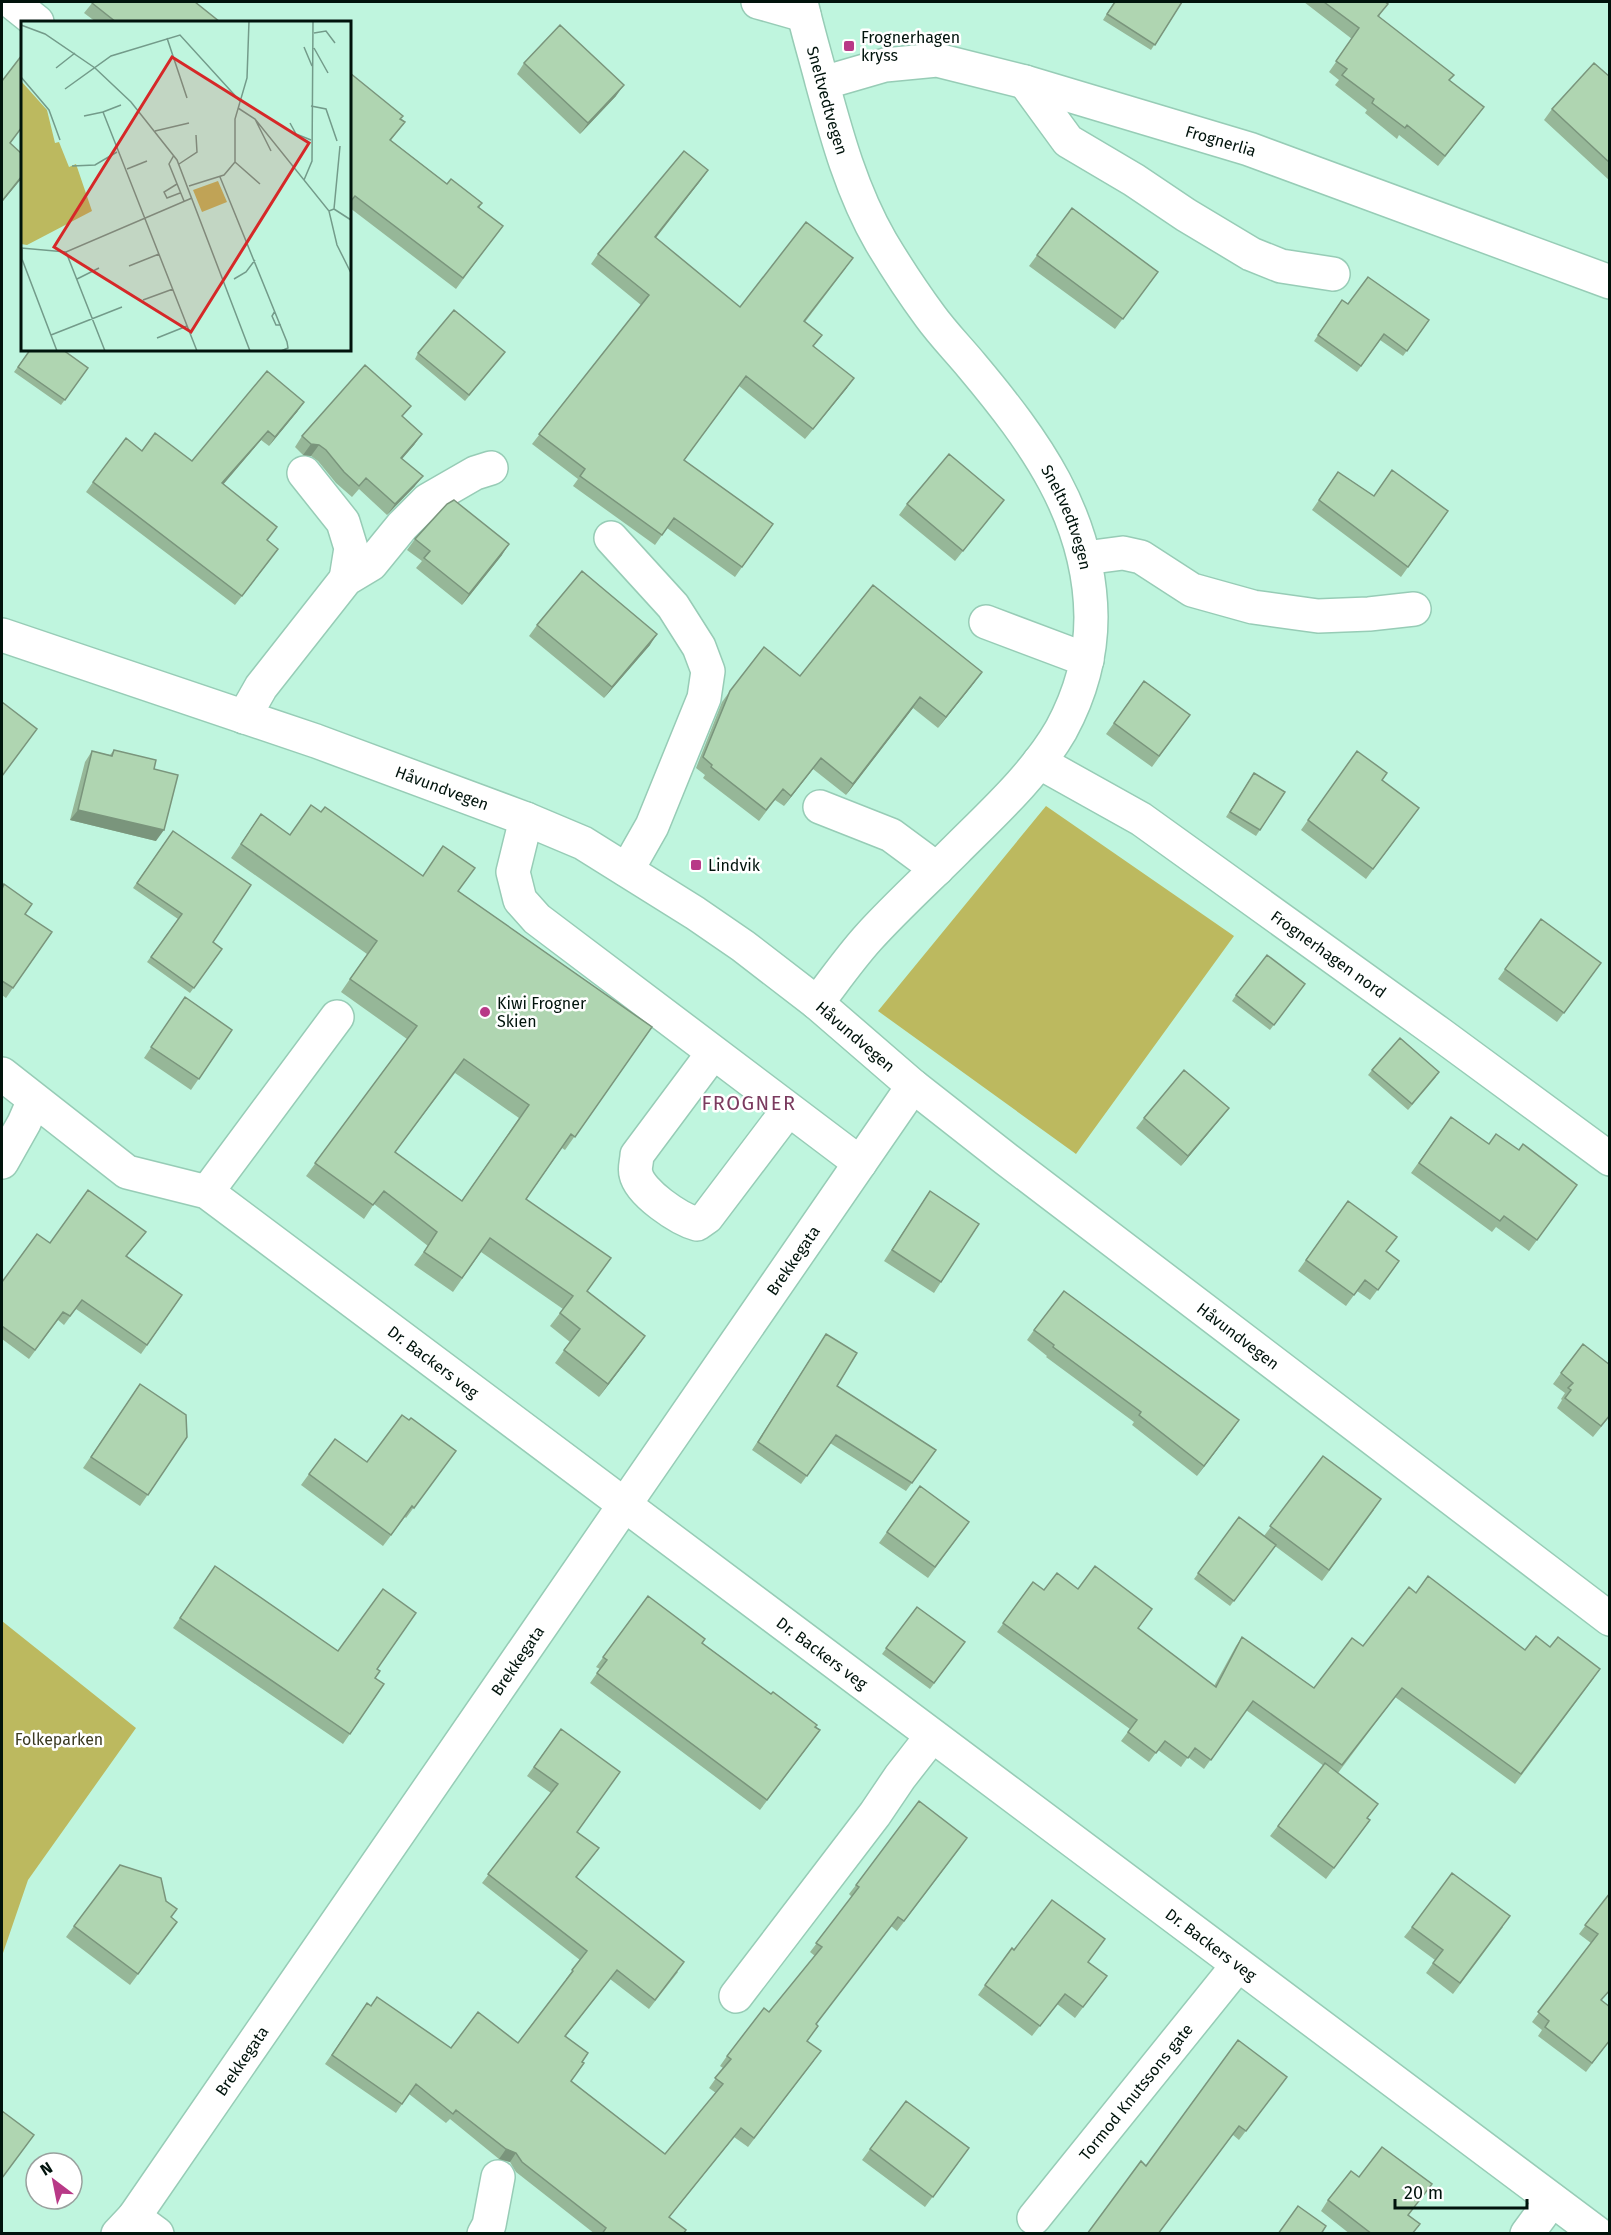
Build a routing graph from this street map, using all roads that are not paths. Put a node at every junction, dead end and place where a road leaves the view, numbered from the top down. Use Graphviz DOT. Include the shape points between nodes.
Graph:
graph roads {
  1 [pos="12,2"];
  2 [pos="758,2"];
  3 [pos="803,8"];
  4 [pos="36,21"];
  5 [pos="1025,82"];
  6 [pos="823,83"];
  7 [pos="1333,274"];
  8 [pos="1610,282"];
  9 [pos="490,468"];
  10 [pos="304,473"];
  11 [pos="611,538"];
  12 [pos="1085,558"];
  13 [pos="346,579"];
  14 [pos="1414,609"];
  15 [pos="986,622"];
  16 [pos="2,635"];
  17 [pos="1087,660"];
  18 [pos="244,717"];
  19 [pos="1039,762"];
  20 [pos="820,807"];
  21 [pos="526,819"];
  22 [pos="937,869"];
  23 [pos="627,870"];
  24 [pos="817,1003"];
  25 [pos="337,1017"];
  26 [pos="713,1053"];
  27 [pos="2,1074"];
  28 [pos="913,1086"];
  29 [pos="34,1100"];
  30 [pos="788,1110"];
  31 [pos="1610,1159"];
  32 [pos="2,1162"];
  33 [pos="860,1163"];
  34 [pos="207,1192"];
  35 [pos="625,1505"];
  36 [pos="1610,1619"];
  37 [pos="932,1736"];
  38 [pos="1238,1965"];
  39 [pos="736,1996"];
  40 [pos="498,2177"];
  41 [pos="1552,2200"];
  42 [pos="1034,2218"];
  43 [pos="136,2228"];
  44 [pos="484,2234"];
  45 [pos="1527,2234"];
  46 [pos="1598,2234"];
  1 -- 4 [label="street"];
  2 -- 3 [label="street"];
  3 -- 6 [label="street, Sneltvedtvegen"];
  5 -- 6 [label="street, Frognerlia" via="937,60 885,65"];
  5 -- 7 [label="street" via="1068,141 1186,215 1251,254 1281,266"];
  5 -- 8 [label="street, Frognerlia" via="1249,149"];
  6 -- 12 [label="street, Sneltvedtvegen" via="839,147 881,241 931,317 1040,454 1059,488"];
  9 -- 13 [label="street" via="428,500 371,564"];
  10 -- 13 [label="street" via="343,522 351,548"];
  11 -- 23 [label="street" via="673,606 699,647 708,671 704,698 661,805"];
  12 -- 14 [label="street" via="1123,554 1141,557 1192,590 1253,607 1318,616"];
  12 -- 17 [label="street, Sneltvedtvegen" via="1091,633"];
  13 -- 18 [label="street" via="261,687"];
  15 -- 17 [label="street"];
  16 -- 18 [label="street, Håvundvegen"];
  17 -- 19 [label="street, Sneltvedtvegen" via="1077,696"];
  18 -- 21 [label="street, Håvundvegen"];
  19 -- 22 [label="street, Sneltvedtvegen"];
  19 -- 31 [label="street, Frognerhagen nord" via="1142,819"];
  20 -- 22 [label="street" via="891,835"];
  21 -- 23 [label="street, Håvundvegen" via="583,843"];
  21 -- 26 [label="street" via="513,872 520,900 537,919"];
  22 -- 24 [label="street, Sneltvedtvegen" via="869,937"];
  23 -- 24 [label="street, Håvundvegen" via="743,946"];
  24 -- 28 [label="street, Håvundvegen"];
  25 -- 34 [label="street"];
  26 -- 30 [label="street"];
  26 -- 30 [label="street" via="638,1155 635,1173 642,1188 685,1220 697,1224 707,1217"];
  27 -- 29 [label="street, Dr. Backers veg"];
  28 -- 33 [label="street, Brekkegata"];
  28 -- 36 [label="street, Håvundvegen"];
  29 -- 32 [label="street"];
  29 -- 34 [label="street, Dr. Backers veg" via="127,1172"];
  30 -- 33 [label="street"];
  33 -- 35 [label="street, Brekkegata"];
  34 -- 35 [label="street, Dr. Backers veg"];
  35 -- 37 [label="street, Dr. Backers veg"];
  35 -- 43 [label="street, Brekkegata"];
  37 -- 38 [label="street, Dr. Backers veg"];
  37 -- 39 [label="street"];
  38 -- 41 [label="street, Dr. Backers veg"];
  38 -- 42 [label="street, Tormod Knutssons gate"];
  40 -- 44 [label="street"];
  41 -- 45 [label="street"];
  41 -- 46 [label="street, Dr. Backers veg"];
}
